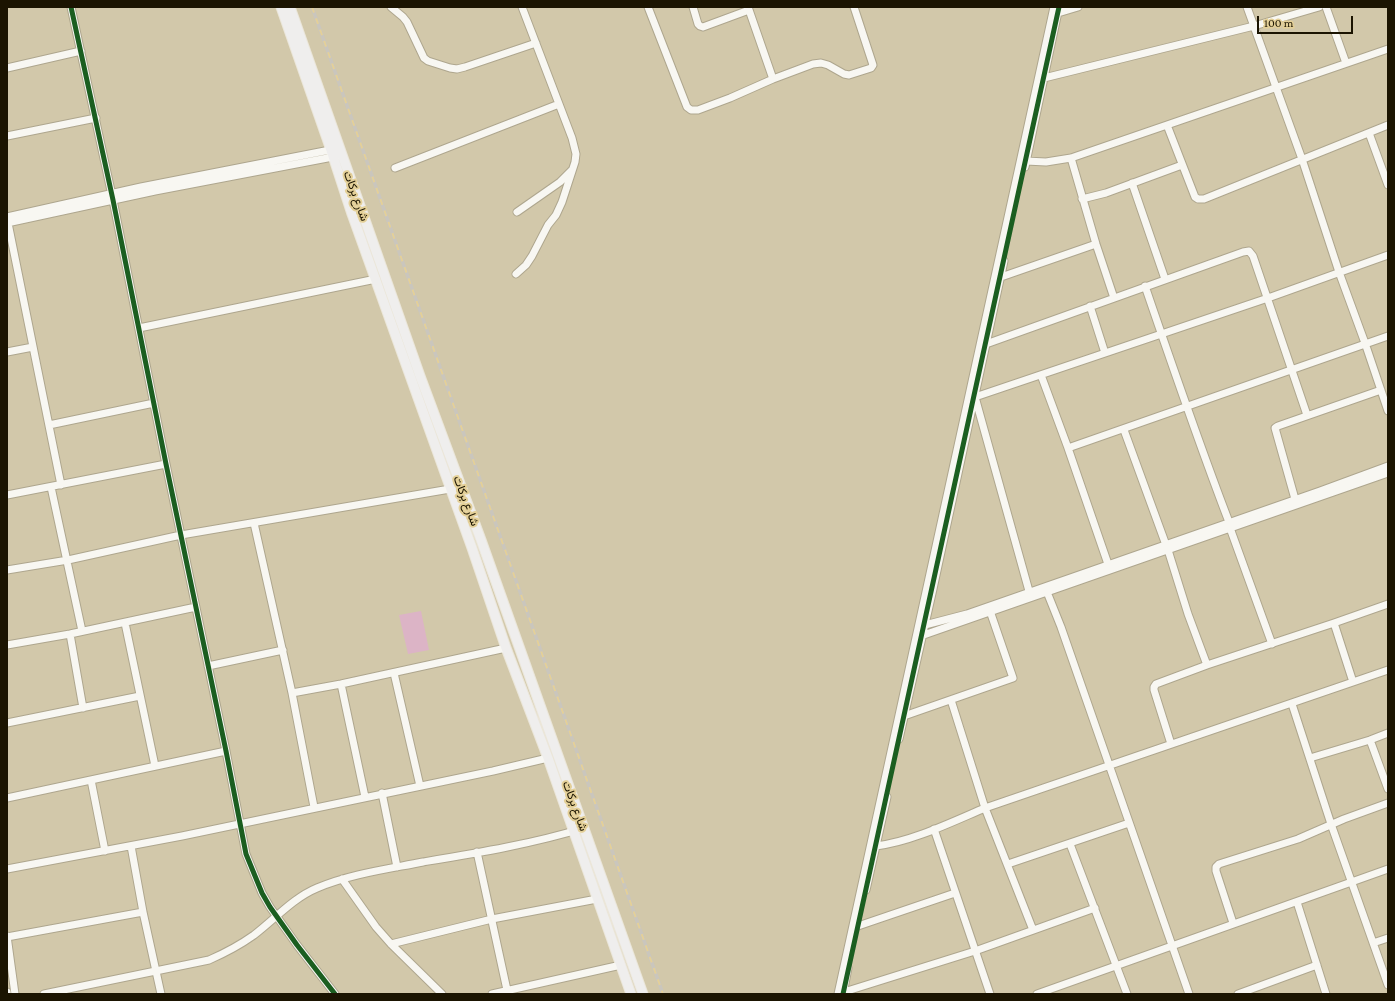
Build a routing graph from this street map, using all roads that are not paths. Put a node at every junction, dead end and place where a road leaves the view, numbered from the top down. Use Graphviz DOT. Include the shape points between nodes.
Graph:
graph roads {
  1 [pos="71,7"];
  2 [pos="281,7"];
  3 [pos="290,7"];
  4 [pos="391,7"];
  5 [pos="522,7"];
  6 [pos="648,7"];
  7 [pos="693,7"];
  8 [pos="854,7"];
  9 [pos="1078,7"];
  10 [pos="1247,7"];
  11 [pos="1319,7"];
  12 [pos="1326,7"];
  13 [pos="749,8"];
  14 [pos="1057,9"];
  15 [pos="1254,26"];
  16 [pos="536,43"];
  17 [pos="81,51"];
  18 [pos="1387,51"];
  19 [pos="1346,63"];
  20 [pos="7,68"];
  21 [pos="1044,78"];
  22 [pos="773,79"];
  23 [pos="1277,88"];
  24 [pos="559,104"];
  25 [pos="1034,110"];
  26 [pos="96,118"];
  27 [pos="1168,125"];
  28 [pos="1388,126"];
  29 [pos="1369,133"];
  30 [pos="7,136"];
  31 [pos="336,152"];
  32 [pos="1071,158"];
  33 [pos="1302,159"];
  34 [pos="1026,161"];
  35 [pos="1182,165"];
  36 [pos="395,168"];
  37 [pos="573,168"];
  38 [pos="1387,181"];
  39 [pos="1132,183"];
  40 [pos="112,197"];
  41 [pos="1082,199"];
  42 [pos="517,212"];
  43 [pos="7,221"];
  44 [pos="1096,244"];
  45 [pos="1388,255"];
  46 [pos="1339,272"];
  47 [pos="516,274"];
  48 [pos="1001,276"];
  49 [pos="376,279"];
  50 [pos="1164,279"];
  51 [pos="1145,286"];
  52 [pos="1114,298"];
  53 [pos="1268,298"];
  54 [pos="1090,306"];
  55 [pos="139,328"];
  56 [pos="1162,334"];
  57 [pos="1388,336"];
  58 [pos="1365,343"];
  59 [pos="986,344"];
  60 [pos="33,347"];
  61 [pos="7,352"];
  62 [pos="1105,353"];
  63 [pos="1292,370"];
  64 [pos="1041,375"];
  65 [pos="1381,390"];
  66 [pos="975,397"];
  67 [pos="154,403"];
  68 [pos="1186,408"];
  69 [pos="1388,411"];
  70 [pos="1307,415"];
  71 [pos="49,425"];
  72 [pos="1124,430"];
  73 [pos="1068,448"];
  74 [pos="166,464"];
  75 [pos="1388,466"];
  76 [pos="1388,473"];
  77 [pos="61,485"];
  78 [pos="51,487"];
  79 [pos="450,489"];
  80 [pos="7,495"];
  81 [pos="1295,499"];
  82 [pos="254,523"];
  83 [pos="1230,525"];
  84 [pos="181,535"];
  85 [pos="1167,547"];
  86 [pos="68,560"];
  87 [pos="1108,564"];
  88 [pos="7,570"];
  89 [pos="1046,588"];
  90 [pos="1029,591"];
  91 [pos="1388,604"];
  92 [pos="196,608"];
  93 [pos="990,611"];
  94 [pos="125,622"];
  95 [pos="1334,623"];
  96 [pos="921,626"];
  97 [pos="82,631"];
  98 [pos="70,634"];
  99 [pos="919,637"];
  100 [pos="1272,644"];
  101 [pos="7,645"];
  102 [pos="506,648"];
  103 [pos="283,650"];
  104 [pos="1207,665"];
  105 [pos="208,666"];
  106 [pos="1388,670"];
  107 [pos="394,673"];
  108 [pos="1353,682"];
  109 [pos="341,684"];
  110 [pos="292,693"];
  111 [pos="140,696"];
  112 [pos="951,700"];
  113 [pos="1292,704"];
  114 [pos="83,708"];
  115 [pos="904,716"];
  116 [pos="7,723"];
  117 [pos="1388,733"];
  118 [pos="1370,740"];
  119 [pos="1171,744"];
  120 [pos="226,751"];
  121 [pos="548,758"];
  122 [pos="1310,758"];
  123 [pos="1109,765"];
  124 [pos="154,766"];
  125 [pos="91,780"];
  126 [pos="420,786"];
  127 [pos="1388,789"];
  128 [pos="382,793"];
  129 [pos="365,797"];
  130 [pos="7,798"];
  131 [pos="1388,803"];
  132 [pos="314,808"];
  133 [pos="985,808"];
  134 [pos="1129,823"];
  135 [pos="239,824"];
  136 [pos="1331,824"];
  137 [pos="584,828"];
  138 [pos="934,829"];
  139 [pos="574,831"];
  140 [pos="1070,844"];
  141 [pos="131,846"];
  142 [pos="876,846"];
  143 [pos="105,851"];
  144 [pos="477,852"];
  145 [pos="1008,864"];
  146 [pos="397,867"];
  147 [pos="7,869"];
  148 [pos="1388,869"];
  149 [pos="342,880"];
  150 [pos="1352,883"];
  151 [pos="955,893"];
  152 [pos="597,898"];
  153 [pos="1297,902"];
  154 [pos="1095,908"];
  155 [pos="143,912"];
  156 [pos="277,916"];
  157 [pos="492,919"];
  158 [pos="1233,923"];
  159 [pos="858,926"];
  160 [pos="1033,930"];
  161 [pos="7,937"];
  162 [pos="1388,938"];
  163 [pos="1373,943"];
  164 [pos="391,944"];
  165 [pos="1172,946"];
  166 [pos="975,951"];
  167 [pos="621,965"];
  168 [pos="1317,965"];
  169 [pos="1117,966"];
  170 [pos="157,971"];
  171 [pos="1388,985"];
  172 [pos="523,986"];
  173 [pos="507,990"];
  174 [pos="1256,991"];
  175 [pos="842,993"];
  176 [pos="15,994"];
  177 [pos="44,994"];
  178 [pos="161,994"];
  179 [pos="335,994"];
  180 [pos="442,994"];
  181 [pos="492,994"];
  182 [pos="525,994"];
  183 [pos="631,994"];
  184 [pos="643,994"];
  185 [pos="990,994"];
  186 [pos="1037,994"];
  187 [pos="1127,994"];
  188 [pos="1189,994"];
  189 [pos="1238,994"];
  190 [pos="1326,994"];
  1 -- 17 [label="street"];
  2 -- 31 [label="main road, شارع بركات"];
  3 -- 31 [label="main road, شارع بركات"];
  4 -- 16 [label="street" via="407,22 424,58 450,68 465,67"];
  5 -- 16 [label="street"];
  6 -- 22 [label="street" via="687,107 691,110 698,110 730,98"];
  7 -- 13 [label="street" via="700,26"];
  8 -- 22 [label="street" via="873,67 849,75 821,63"];
  9 -- 14 [label="street"];
  10 -- 15 [label="street"];
  11 -- 15 [label="street"];
  12 -- 19 [label="street"];
  13 -- 22 [label="street"];
  14 -- 21 [label="street"];
  14 -- 25 [label="street"];
  15 -- 21 [label="street"];
  15 -- 23 [label="street"];
  16 -- 24 [label="street"];
  17 -- 20 [label="street"];
  17 -- 26 [label="street"];
  18 -- 19 [label="street"];
  19 -- 23 [label="street"];
  21 -- 25 [label="street"];
  23 -- 27 [label="street"];
  23 -- 33 [label="street"];
  24 -- 36 [label="street"];
  24 -- 37 [label="street" via="575,146"];
  25 -- 34 [label="street"];
  25 -- 96 [label="street"];
  26 -- 30 [label="street"];
  26 -- 40 [label="street"];
  27 -- 32 [label="street"];
  27 -- 35 [label="street"];
  28 -- 29 [label="street"];
  29 -- 33 [label="street"];
  29 -- 38 [label="street"];
  31 -- 40 [label="street"];
  31 -- 49 [label="main road, شارع بركات" via="352,214"];
  31 -- 137 [label="main road, شارع بركات" via="481,540"];
  32 -- 34 [label="street" via="1046,162"];
  32 -- 41 [label="street"];
  33 -- 35 [label="street" via="1204,199 1195,197"];
  33 -- 46 [label="street"];
  34 -- 48 [label="street"];
  35 -- 39 [label="street"];
  37 -- 42 [label="street" via="560,182"];
  37 -- 47 [label="street" via="556,215 526,265"];
  39 -- 41 [label="street"];
  39 -- 50 [label="street"];
  40 -- 43 [label="street"];
  40 -- 55 [label="street"];
  41 -- 44 [label="street"];
  43 -- 60 [label="street"];
  44 -- 48 [label="street"];
  44 -- 52 [label="street"];
  45 -- 46 [label="street"];
  46 -- 53 [label="street"];
  46 -- 58 [label="street"];
  48 -- 59 [label="street"];
  49 -- 55 [label="street"];
  49 -- 79 [label="main road, شارع بركات"];
  50 -- 51 [label="street"];
  50 -- 53 [label="street" via="1248,251 1253,256"];
  51 -- 52 [label="street"];
  51 -- 56 [label="street"];
  52 -- 54 [label="street"];
  53 -- 56 [label="street"];
  53 -- 63 [label="street"];
  54 -- 59 [label="street"];
  54 -- 62 [label="street"];
  55 -- 67 [label="street"];
  56 -- 62 [label="street"];
  56 -- 68 [label="street"];
  57 -- 58 [label="street"];
  58 -- 63 [label="street"];
  58 -- 65 [label="street"];
  59 -- 66 [label="street"];
  60 -- 61 [label="street"];
  60 -- 71 [label="street"];
  62 -- 64 [label="street"];
  63 -- 68 [label="street"];
  63 -- 70 [label="street"];
  64 -- 66 [label="street"];
  64 -- 73 [label="street"];
  65 -- 69 [label="street"];
  65 -- 70 [label="street"];
  66 -- 90 [label="street"];
  66 -- 96 [label="street"];
  67 -- 71 [label="street"];
  67 -- 74 [label="street"];
  68 -- 72 [label="street"];
  68 -- 83 [label="street"];
  70 -- 81 [label="street" via="1275,428"];
  71 -- 77 [label="street"];
  72 -- 73 [label="street"];
  72 -- 85 [label="street"];
  73 -- 87 [label="street"];
  74 -- 77 [label="street"];
  74 -- 84 [label="street"];
  75 -- 81 [label="street"];
  76 -- 83 [label="street"];
  77 -- 78 [label="street"];
  78 -- 80 [label="street"];
  78 -- 86 [label="street"];
  79 -- 82 [label="street"];
  79 -- 102 [label="main road, شارع بركات"];
  81 -- 83 [label="street"];
  82 -- 84 [label="street"];
  82 -- 103 [label="street"];
  83 -- 85 [label="street"];
  83 -- 100 [label="street"];
  84 -- 86 [label="street"];
  84 -- 92 [label="street"];
  85 -- 87 [label="street"];
  85 -- 89 [label="street"];
  85 -- 104 [label="street"];
  86 -- 88 [label="street"];
  86 -- 97 [label="street"];
  87 -- 89 [label="street"];
  89 -- 90 [label="street"];
  89 -- 93 [label="street"];
  89 -- 123 [label="street"];
  90 -- 96 [label="street" via="966,614"];
  91 -- 95 [label="street"];
  92 -- 94 [label="street"];
  92 -- 105 [label="street"];
  93 -- 99 [label="street"];
  93 -- 112 [label="street" via="1013,678"];
  94 -- 97 [label="street"];
  94 -- 111 [label="street"];
  95 -- 100 [label="street"];
  95 -- 108 [label="street"];
  96 -- 99 [label="street"];
  97 -- 98 [label="street"];
  98 -- 101 [label="street"];
  98 -- 114 [label="street"];
  99 -- 115 [label="street"];
  99 -- 175 [label="street"];
  100 -- 104 [label="street"];
  102 -- 107 [label="street"];
  102 -- 121 [label="main road, شارع بركات"];
  103 -- 105 [label="street"];
  103 -- 110 [label="street"];
  104 -- 119 [label="street" via="1156,684 1154,687"];
  105 -- 120 [label="street"];
  106 -- 108 [label="street"];
  107 -- 109 [label="street"];
  107 -- 126 [label="street"];
  108 -- 113 [label="street"];
  109 -- 110 [label="street"];
  109 -- 129 [label="street"];
  110 -- 132 [label="street"];
  111 -- 114 [label="street"];
  111 -- 124 [label="street"];
  112 -- 115 [label="street"];
  112 -- 133 [label="street"];
  113 -- 119 [label="street"];
  113 -- 122 [label="street"];
  114 -- 116 [label="street"];
  115 -- 142 [label="street"];
  117 -- 118 [label="street"];
  118 -- 122 [label="street"];
  118 -- 127 [label="street"];
  119 -- 123 [label="street"];
  120 -- 124 [label="street"];
  120 -- 135 [label="street"];
  121 -- 126 [label="street"];
  121 -- 139 [label="main road, شارع بركات"];
  122 -- 136 [label="street"];
  123 -- 133 [label="street"];
  123 -- 134 [label="street"];
  124 -- 125 [label="street"];
  125 -- 130 [label="street"];
  125 -- 143 [label="street"];
  126 -- 128 [label="street"];
  128 -- 129 [label="street"];
  128 -- 146 [label="street"];
  129 -- 132 [label="street"];
  131 -- 136 [label="street"];
  132 -- 135 [label="street"];
  133 -- 138 [label="street"];
  133 -- 145 [label="street"];
  134 -- 140 [label="street"];
  134 -- 165 [label="street"];
  135 -- 141 [label="street"];
  135 -- 156 [label="street" via="250,866 262,893"];
  136 -- 150 [label="street"];
  136 -- 158 [label="street" via="1298,839 1216,867"];
  137 -- 139 [label="street"];
  137 -- 184 [label="main road, شارع بركات"];
  138 -- 142 [label="street"];
  138 -- 151 [label="street"];
  139 -- 144 [label="street"];
  139 -- 152 [label="main road, شارع بركات"];
  140 -- 145 [label="street"];
  140 -- 154 [label="street"];
  141 -- 143 [label="street"];
  141 -- 155 [label="street"];
  142 -- 159 [label="street"];
  143 -- 147 [label="street"];
  144 -- 146 [label="street"];
  144 -- 157 [label="street"];
  145 -- 160 [label="street"];
  146 -- 149 [label="street"];
  148 -- 150 [label="street"];
  149 -- 156 [label="street" via="317,888 296,900"];
  149 -- 164 [label="street"];
  150 -- 153 [label="street"];
  150 -- 163 [label="street"];
  151 -- 159 [label="street"];
  151 -- 166 [label="street"];
  152 -- 157 [label="street"];
  152 -- 167 [label="main road, شارع بركات"];
  153 -- 158 [label="street"];
  153 -- 168 [label="street"];
  154 -- 160 [label="street"];
  154 -- 169 [label="street"];
  155 -- 161 [label="street"];
  155 -- 170 [label="street"];
  156 -- 170 [label="street" via="254,935 210,960"];
  156 -- 179 [label="street"];
  157 -- 164 [label="street"];
  157 -- 173 [label="street"];
  158 -- 165 [label="street"];
  159 -- 175 [label="street"];
  160 -- 166 [label="street"];
  161 -- 176 [label="street"];
  162 -- 163 [label="street"];
  163 -- 171 [label="street"];
  164 -- 180 [label="street"];
  165 -- 169 [label="street"];
  165 -- 188 [label="street"];
  166 -- 175 [label="street"];
  166 -- 185 [label="street"];
  167 -- 172 [label="street"];
  167 -- 183 [label="main road, شارع بركات"];
  168 -- 174 [label="street"];
  168 -- 190 [label="street"];
  169 -- 186 [label="street"];
  169 -- 187 [label="street"];
  170 -- 177 [label="street"];
  170 -- 178 [label="street"];
  172 -- 173 [label="street"];
  172 -- 182 [label="street"];
  173 -- 181 [label="street"];
  174 -- 189 [label="street"];
}
